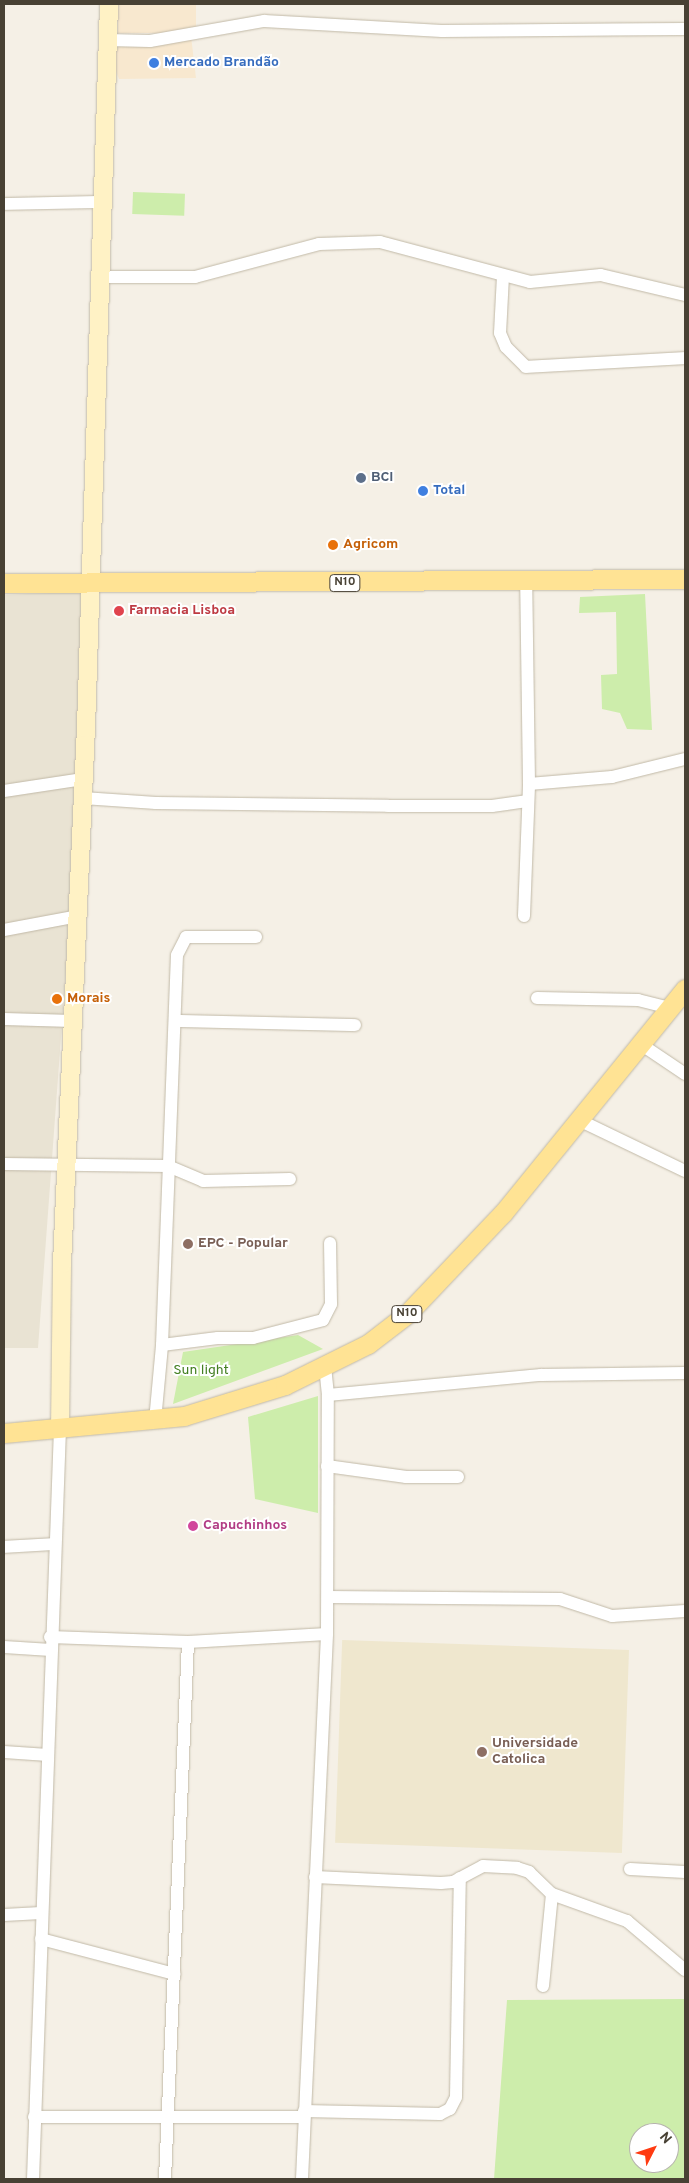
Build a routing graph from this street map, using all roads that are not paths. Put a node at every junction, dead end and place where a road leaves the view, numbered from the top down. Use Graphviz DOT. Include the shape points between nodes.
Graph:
graph roads {
  1 [pos="109,4"];
  2 [pos="685,29"];
  3 [pos="107,40"];
  4 [pos="102,202"];
  5 [pos="4,204"];
  6 [pos="503,276"];
  7 [pos="98,277"];
  8 [pos="685,295"];
  9 [pos="685,358"];
  10 [pos="685,579"];
  11 [pos="526,582"];
  12 [pos="4,583"];
  13 [pos="89,584"];
  14 [pos="685,759"];
  15 [pos="83,779"];
  16 [pos="529,784"];
  17 [pos="4,791"];
  18 [pos="83,798"];
  19 [pos="527,801"];
  20 [pos="78,916"];
  21 [pos="524,916"];
  22 [pos="4,930"];
  23 [pos="256,937"];
  24 [pos="685,989"];
  25 [pos="537,998"];
  26 [pos="671,1008"];
  27 [pos="4,1019"];
  28 [pos="73,1021"];
  29 [pos="176,1021"];
  30 [pos="355,1025"];
  31 [pos="642,1045"];
  32 [pos="685,1074"];
  33 [pos="581,1121"];
  34 [pos="4,1164"];
  35 [pos="69,1166"];
  36 [pos="168,1166"];
  37 [pos="685,1171"];
  38 [pos="290,1179"];
  39 [pos="330,1243"];
  40 [pos="162,1345"];
  41 [pos="325,1367"];
  42 [pos="685,1373"];
  43 [pos="328,1396"];
  44 [pos="155,1421"];
  45 [pos="60,1429"];
  46 [pos="4,1433"];
  47 [pos="327,1466"];
  48 [pos="458,1477"];
  49 [pos="55,1544"];
  50 [pos="4,1547"];
  51 [pos="328,1597"];
  52 [pos="685,1611"];
  53 [pos="327,1634"];
  54 [pos="188,1642"];
  55 [pos="51,1644"];
  56 [pos="4,1647"];
  57 [pos="4,1752"];
  58 [pos="48,1755"];
  59 [pos="630,1869"];
  60 [pos="685,1872"];
  61 [pos="315,1877"];
  62 [pos="460,1878"];
  63 [pos="552,1894"];
  64 [pos="41,1913"];
  65 [pos="4,1915"];
  66 [pos="41,1939"];
  67 [pos="685,1970"];
  68 [pos="174,1974"];
  69 [pos="543,1986"];
  70 [pos="304,2114"];
  71 [pos="34,2117"];
  72 [pos="167,2117"];
  73 [pos="33,2179"];
  74 [pos="166,2179"];
  75 [pos="302,2179"];
  1 -- 3 [label="street"];
  2 -- 3 [label="street" via="442,31 264,21 150,41"];
  3 -- 4 [label="street"];
  4 -- 5 [label="street"];
  4 -- 7 [label="street"];
  6 -- 7 [label="street" via="391,242 348,241 319,244 195,277"];
  6 -- 8 [label="street" via="530,282 601,275"];
  6 -- 9 [label="street" via="500,333 506,347 526,367"];
  7 -- 13 [label="street"];
  10 -- 11 [label="main road, N10"];
  11 -- 13 [label="main road, N10"];
  11 -- 16 [label="street"];
  12 -- 13 [label="main road, N10"];
  13 -- 15 [label="street"];
  14 -- 16 [label="street" via="612,777"];
  15 -- 17 [label="street"];
  15 -- 18 [label="street"];
  16 -- 19 [label="street"];
  18 -- 19 [label="street" via="156,804 388,806 492,806"];
  18 -- 20 [label="street"];
  19 -- 21 [label="street"];
  20 -- 22 [label="street"];
  20 -- 28 [label="street"];
  23 -- 29 [label="street" via="182,939 177,955"];
  24 -- 26 [label="main road, N10"];
  25 -- 26 [label="street" via="638,1000"];
  26 -- 31 [label="main road, N10"];
  27 -- 28 [label="street"];
  28 -- 35 [label="street"];
  29 -- 30 [label="street"];
  29 -- 36 [label="street"];
  31 -- 32 [label="street"];
  31 -- 33 [label="main road, N10"];
  33 -- 37 [label="street"];
  33 -- 41 [label="main road, N10" via="464,1257 407,1314 368,1344"];
  34 -- 35 [label="street"];
  35 -- 36 [label="street"];
  35 -- 45 [label="street" via="62,1264"];
  36 -- 38 [label="street" via="203,1181"];
  36 -- 40 [label="street"];
  39 -- 40 [label="street" via="331,1304 323,1320 276,1335"];
  40 -- 44 [label="street"];
  41 -- 43 [label="street"];
  41 -- 44 [label="main road, N10" via="236,1402"];
  42 -- 43 [label="street" via="541,1375"];
  43 -- 47 [label="street"];
  44 -- 45 [label="main road, N10"];
  45 -- 46 [label="main road, N10"];
  45 -- 49 [label="street"];
  47 -- 48 [label="street" via="406,1477"];
  47 -- 51 [label="street"];
  49 -- 50 [label="street"];
  49 -- 55 [label="street"];
  51 -- 52 [label="street" via="560,1598 612,1616"];
  51 -- 53 [label="street"];
  53 -- 54 [label="street"];
  53 -- 61 [label="street"];
  54 -- 55 [label="street"];
  54 -- 68 [label="street"];
  55 -- 56 [label="street"];
  55 -- 58 [label="street"];
  57 -- 58 [label="street"];
  58 -- 64 [label="street"];
  59 -- 60 [label="street"];
  61 -- 62 [label="street" via="441,1883"];
  61 -- 70 [label="street"];
  62 -- 63 [label="street" via="483,1866 517,1868 529,1872"];
  62 -- 70 [label="street" via="456,2097 450,2109 440,2114"];
  63 -- 67 [label="street" via="627,1921"];
  63 -- 69 [label="street"];
  64 -- 65 [label="street"];
  64 -- 66 [label="street"];
  66 -- 68 [label="street"];
  66 -- 71 [label="street"];
  68 -- 72 [label="street"];
  70 -- 72 [label="street"];
  70 -- 75 [label="street"];
  71 -- 72 [label="street"];
  71 -- 73 [label="street"];
  72 -- 74 [label="street"];
}
